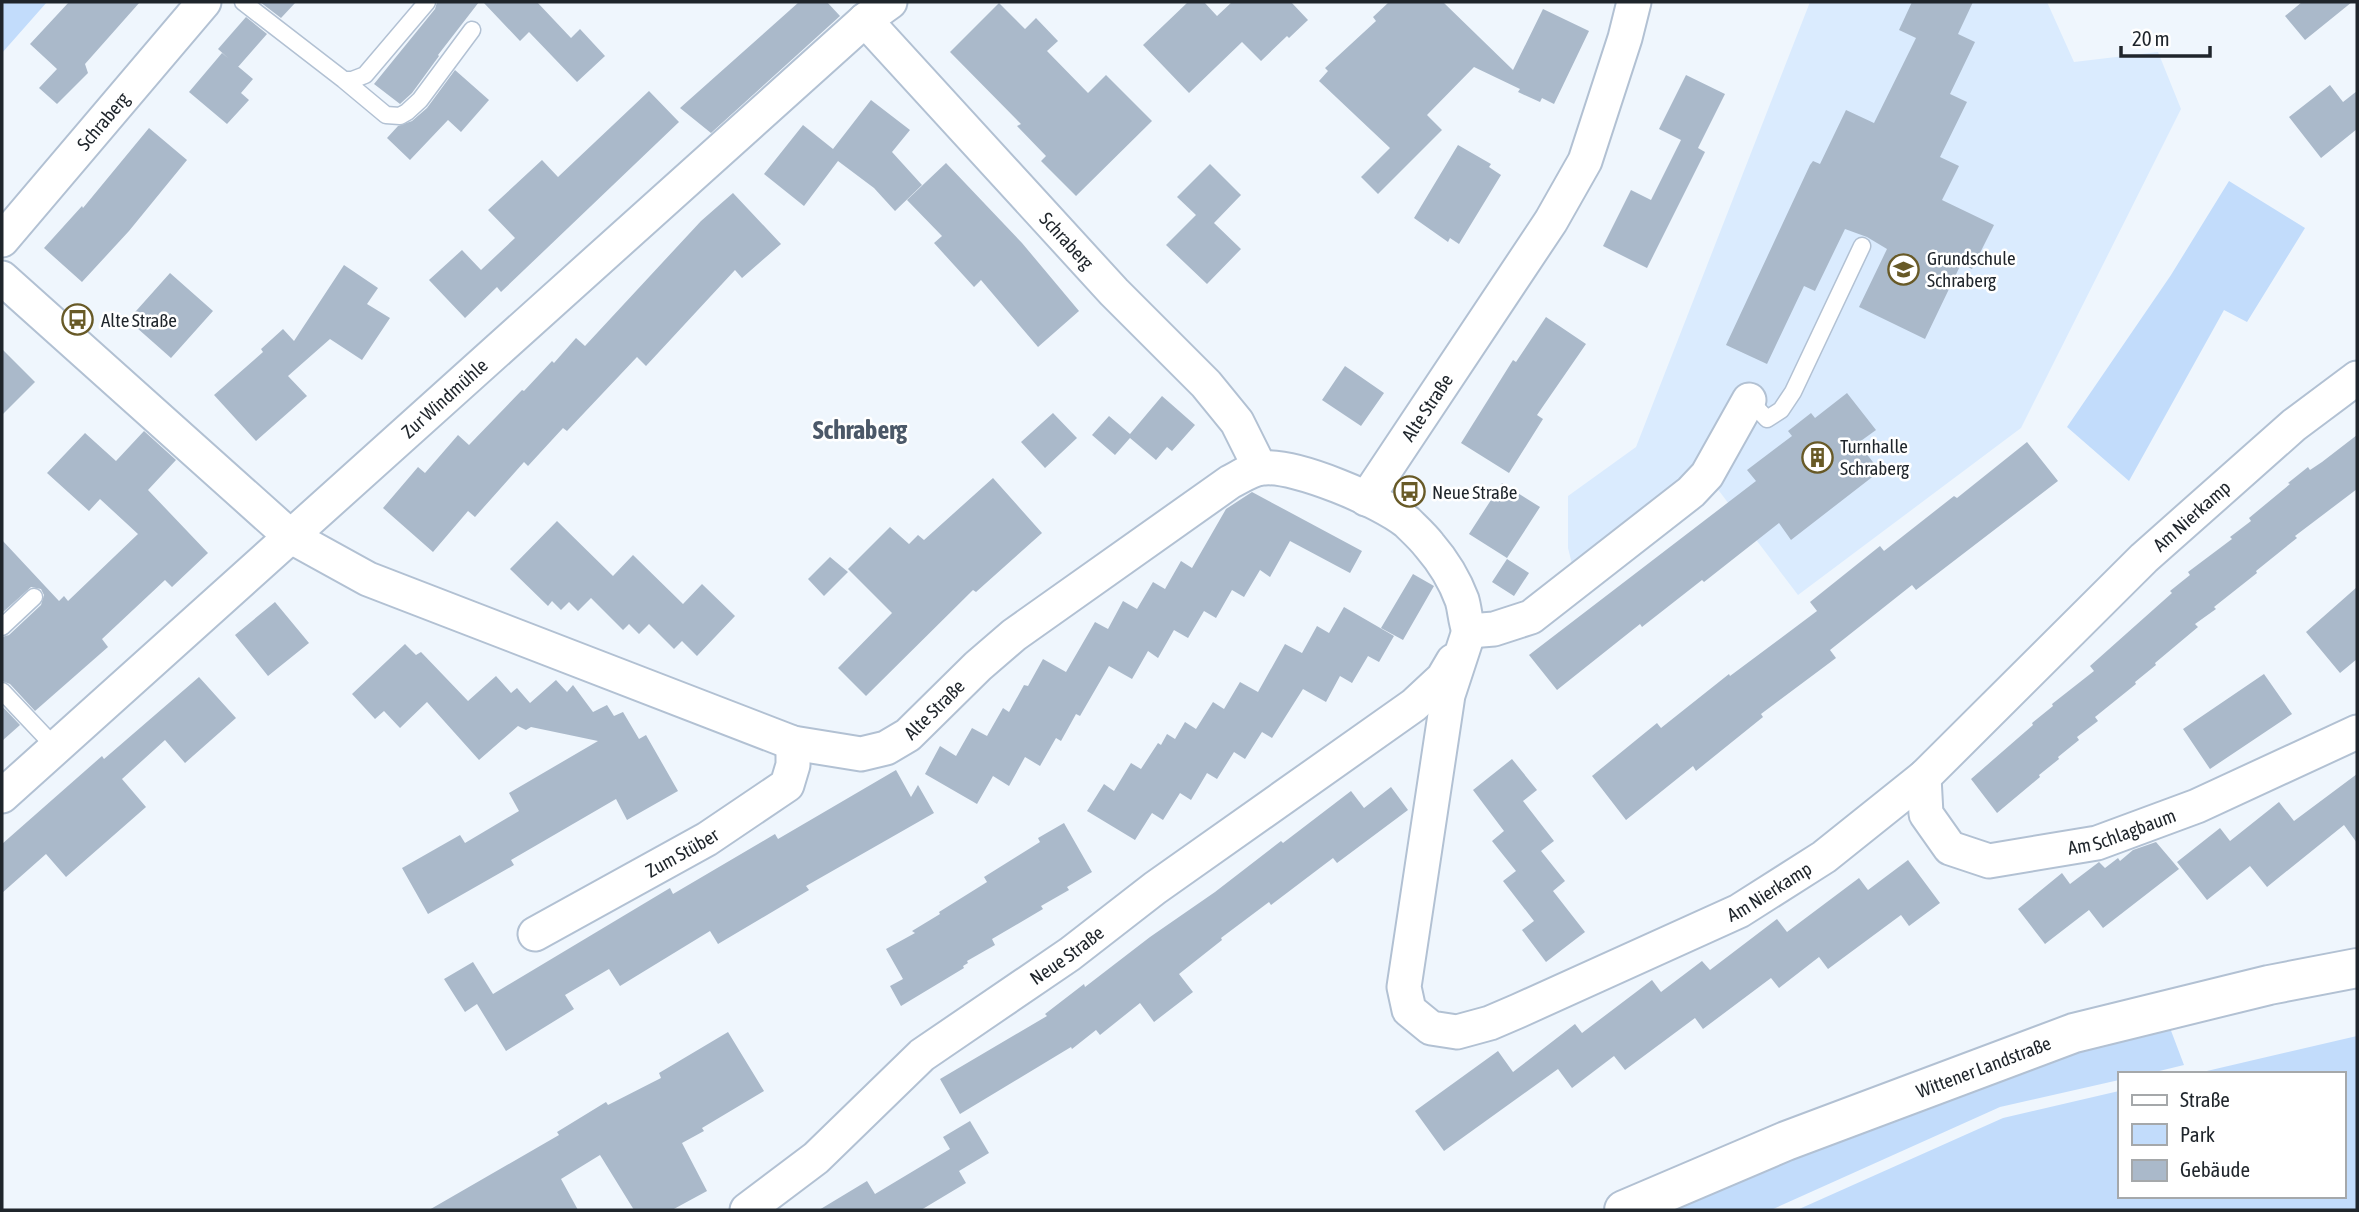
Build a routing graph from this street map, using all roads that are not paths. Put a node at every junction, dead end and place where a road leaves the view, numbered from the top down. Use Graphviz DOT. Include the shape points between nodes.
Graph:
graph roads {
  1 [pos="204,2"];
  2 [pos="243,2"];
  3 [pos="427,2"];
  4 [pos="1634,2"];
  5 [pos="877,11"];
  6 [pos="472,30"];
  7 [pos="344,80"];
  8 [pos="2,240"];
  9 [pos="1862,246"];
  10 [pos="2,278"];
  11 [pos="2357,378"];
  12 [pos="1749,400"];
  13 [pos="1260,468"];
  14 [pos="1366,499"];
  15 [pos="290,536"];
  16 [pos="34,597"];
  17 [pos="2,626"];
  18 [pos="1469,631"];
  19 [pos="2,691"];
  20 [pos="2357,732"];
  21 [pos="793,743"];
  22 [pos="55,747"];
  23 [pos="1924,777"];
  24 [pos="2,796"];
  25 [pos="535,934"];
  26 [pos="2357,968"];
  27 [pos="747,1210"];
  28 [pos="1625,1210"];
  1 -- 8 [label="street, Schraberg"];
  2 -- 7 [label="lane"];
  3 -- 7 [label="lane" via="365,75"];
  4 -- 14 [label="street, Alte Straße" via="1585,161"];
  5 -- 13 [label="street, Schraberg" via="1114,292 1206,384 1237,422"];
  5 -- 15 [label="street, Zur Windmühle"];
  6 -- 7 [label="lane" via="420,100 400,116 386,115"];
  9 -- 12 [label="lane" via="1803,374 1781,410 1767,419"];
  10 -- 15 [label="street, Alte Straße"];
  11 -- 23 [label="street, Am Nierkamp" via="2294,425 2144,558"];
  12 -- 18 [label="street" via="1707,475 1691,492 1531,617 1494,629"];
  13 -- 14 [label="street, Alte Straße" via="1308,474"];
  13 -- 21 [label="street, Alte Straße" via="1230,482 1014,635 908,735 886,748 861,754"];
  14 -- 18 [label="street" via="1405,521 1430,546 1462,601"];
  15 -- 21 [label="street, Alte Straße" via="368,579"];
  15 -- 22 [label="street, Zur Windmühle"];
  16 -- 17 [label="lane"];
  18 -- 23 [label="street, Am Nierkamp" via="1448,695 1404,987 1409,1010 1431,1028 1457,1032 1490,1023 1739,911 1824,857"];
  18 -- 27 [label="street, Neue Straße" via="1443,678 1413,705 1070,954 922,1055 816,1158"];
  19 -- 22 [label="lane"];
  20 -- 23 [label="street, Am Schlagbaum" via="2197,806 2097,843 1989,861 1950,848 1926,814"];
  21 -- 25 [label="street, Zum Stüber" via="787,785 707,839"];
  22 -- 24 [label="street, Zur Windmühle"];
  26 -- 28 [label="main road, Wittener Landstraße" via="2074,1032 1786,1141"];
}
